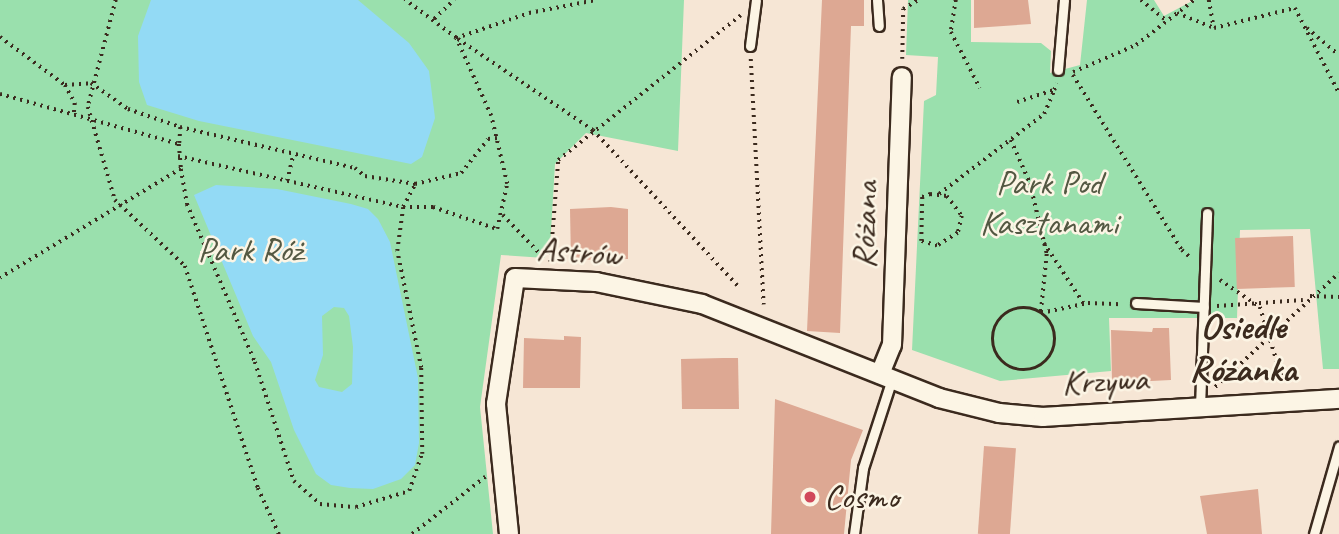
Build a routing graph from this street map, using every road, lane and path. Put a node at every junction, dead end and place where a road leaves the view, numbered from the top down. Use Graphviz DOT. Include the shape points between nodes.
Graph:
graph roads {
  1 [pos="116,0"];
  2 [pos="405,0"];
  3 [pos="454,0"];
  4 [pos="596,0"];
  5 [pos="756,0"];
  6 [pos="877,0"];
  7 [pos="918,0"];
  8 [pos="956,0"];
  9 [pos="1064,0"];
  10 [pos="1141,0"];
  11 [pos="1194,0"];
  12 [pos="1209,0"];
  13 [pos="1293,0"];
  14 [pos="748,7"];
  15 [pos="1295,8"];
  16 [pos="1177,13"];
  17 [pos="434,19"];
  18 [pos="1167,21"];
  19 [pos="879,26"];
  20 [pos="1305,26"];
  21 [pos="1214,28"];
  22 [pos="0,37"];
  23 [pos="456,38"];
  24 [pos="750,46"];
  25 [pos="1339,55"];
  26 [pos="1058,70"];
  27 [pos="1071,73"];
  28 [pos="902,77"];
  29 [pos="91,83"];
  30 [pos="65,85"];
  31 [pos="980,88"];
  32 [pos="1054,90"];
  33 [pos="1339,93"];
  34 [pos="0,94"];
  35 [pos="1017,102"];
  36 [pos="74,114"];
  37 [pos="92,120"];
  38 [pos="180,127"];
  39 [pos="593,130"];
  40 [pos="497,138"];
  41 [pos="1011,140"];
  42 [pos="178,144"];
  43 [pos="293,155"];
  44 [pos="178,156"];
  45 [pos="181,169"];
  46 [pos="287,181"];
  47 [pos="415,184"];
  48 [pos="939,194"];
  49 [pos="120,206"];
  50 [pos="403,207"];
  51 [pos="1208,213"];
  52 [pos="502,214"];
  53 [pos="1044,243"];
  54 [pos="1205,270"];
  55 [pos="1339,273"];
  56 [pos="0,278"];
  57 [pos="740,288"];
  58 [pos="1310,296"];
  59 [pos="1339,297"];
  60 [pos="1305,300"];
  61 [pos="1251,301"];
  62 [pos="1136,303"];
  63 [pos="1084,304"];
  64 [pos="764,306"];
  65 [pos="1204,307"];
  66 [pos="1041,313"];
  67 [pos="1270,335"];
  68 [pos="886,376"];
  69 [pos="1339,399"];
  70 [pos="1285,401"];
  71 [pos="1203,402"];
  72 [pos="1339,447"];
  73 [pos="489,474"];
  74 [pos="279,534"];
  75 [pos="412,534"];
  76 [pos="509,534"];
  77 [pos="854,534"];
  78 [pos="1314,534"];
  1 -- 29 [label="path"];
  2 -- 17 [label="path"];
  3 -- 17 [label="path"];
  4 -- 23 [label="path" via="529,13"];
  5 -- 24 [label="lane"];
  6 -- 19 [label="lane"];
  7 -- 28 [label="path" via="903,9"];
  8 -- 31 [label="path" via="951,32"];
  9 -- 26 [label="lane"];
  10 -- 18 [label="path"];
  11 -- 16 [label="path"];
  12 -- 21 [label="path"];
  13 -- 15 [label="path"];
  14 -- 39 [label="path"];
  15 -- 20 [label="path"];
  15 -- 21 [label="path"];
  16 -- 18 [label="path"];
  16 -- 21 [label="path"];
  17 -- 23 [label="path"];
  18 -- 27 [label="path" via="1136,45"];
  20 -- 25 [label="path"];
  20 -- 33 [label="path"];
  22 -- 30 [label="path"];
  23 -- 39 [label="path"];
  23 -- 40 [label="path"];
  24 -- 64 [label="path"];
  27 -- 32 [label="path" via="1059,79"];
  27 -- 54 [label="path" via="1182,250"];
  28 -- 68 [label="street, Różana" via="892,345"];
  29 -- 30 [label="path"];
  29 -- 37 [label="path" via="88,107"];
  29 -- 38 [label="path" via="128,109"];
  30 -- 36 [label="path" via="75,103"];
  32 -- 35 [label="path"];
  32 -- 41 [label="path" via="1044,114"];
  34 -- 36 [label="path"];
  36 -- 37 [label="path"];
  37 -- 42 [label="path"];
  37 -- 49 [label="path"];
  38 -- 42 [label="path"];
  38 -- 43 [label="path"];
  39 -- 52 [label="path" via="558,160 550,264"];
  39 -- 57 [label="path"];
  40 -- 47 [label="path" via="488,139 461,173"];
  40 -- 52 [label="path" via="507,184"];
  41 -- 48 [label="path"];
  41 -- 53 [label="path" via="1030,183"];
  42 -- 44 [label="path"];
  43 -- 46 [label="path"];
  43 -- 47 [label="path" via="355,168 365,176"];
  44 -- 45 [label="path"];
  44 -- 46 [label="path"];
  45 -- 49 [label="path"];
  45 -- 50 [label="path" via="187,204 255,362 294,481 312,500 328,507 356,508 399,497 412,487 419,469 422,386 397,251"];
  46 -- 50 [label="path"];
  47 -- 50 [label="path"];
  48 -- 48 [label="path" via="954,201 962,216 953,239 937,246 921,241 922,197"];
  49 -- 56 [label="path"];
  49 -- 74 [label="path" via="185,266 258,488"];
  50 -- 52 [label="path" via="433,207 497,229"];
  51 -- 54 [label="lane"];
  53 -- 63 [label="path"];
  53 -- 66 [label="path"];
  54 -- 61 [label="path"];
  54 -- 65 [label="lane"];
  55 -- 58 [label="path"];
  58 -- 59 [label="path"];
  58 -- 60 [label="path"];
  60 -- 61 [label="path"];
  60 -- 67 [label="path"];
  61 -- 65 [label="path"];
  61 -- 67 [label="path" via="1259,307"];
  62 -- 63 [label="path"];
  62 -- 65 [label="lane"];
  63 -- 66 [label="path"];
  65 -- 71 [label="lane"];
  66 -- 66 [label="path" via="1015,309 998,321 995,351 1007,366 1037,369 1052,355 1056,335"];
  67 -- 70 [label="path" via="1284,374"];
  67 -- 71 [label="path"];
  68 -- 71 [label="street, Krzywa" via="939,398 999,413 1043,417"];
  68 -- 76 [label="street, Astrów" via="702,304 651,291 514,278 496,404"];
  68 -- 77 [label="lane" via="863,468"];
  69 -- 70 [label="street, Krzywa"];
  70 -- 71 [label="street, Krzywa"];
  72 -- 78 [label="lane"];
  73 -- 75 [label="path"];
}
